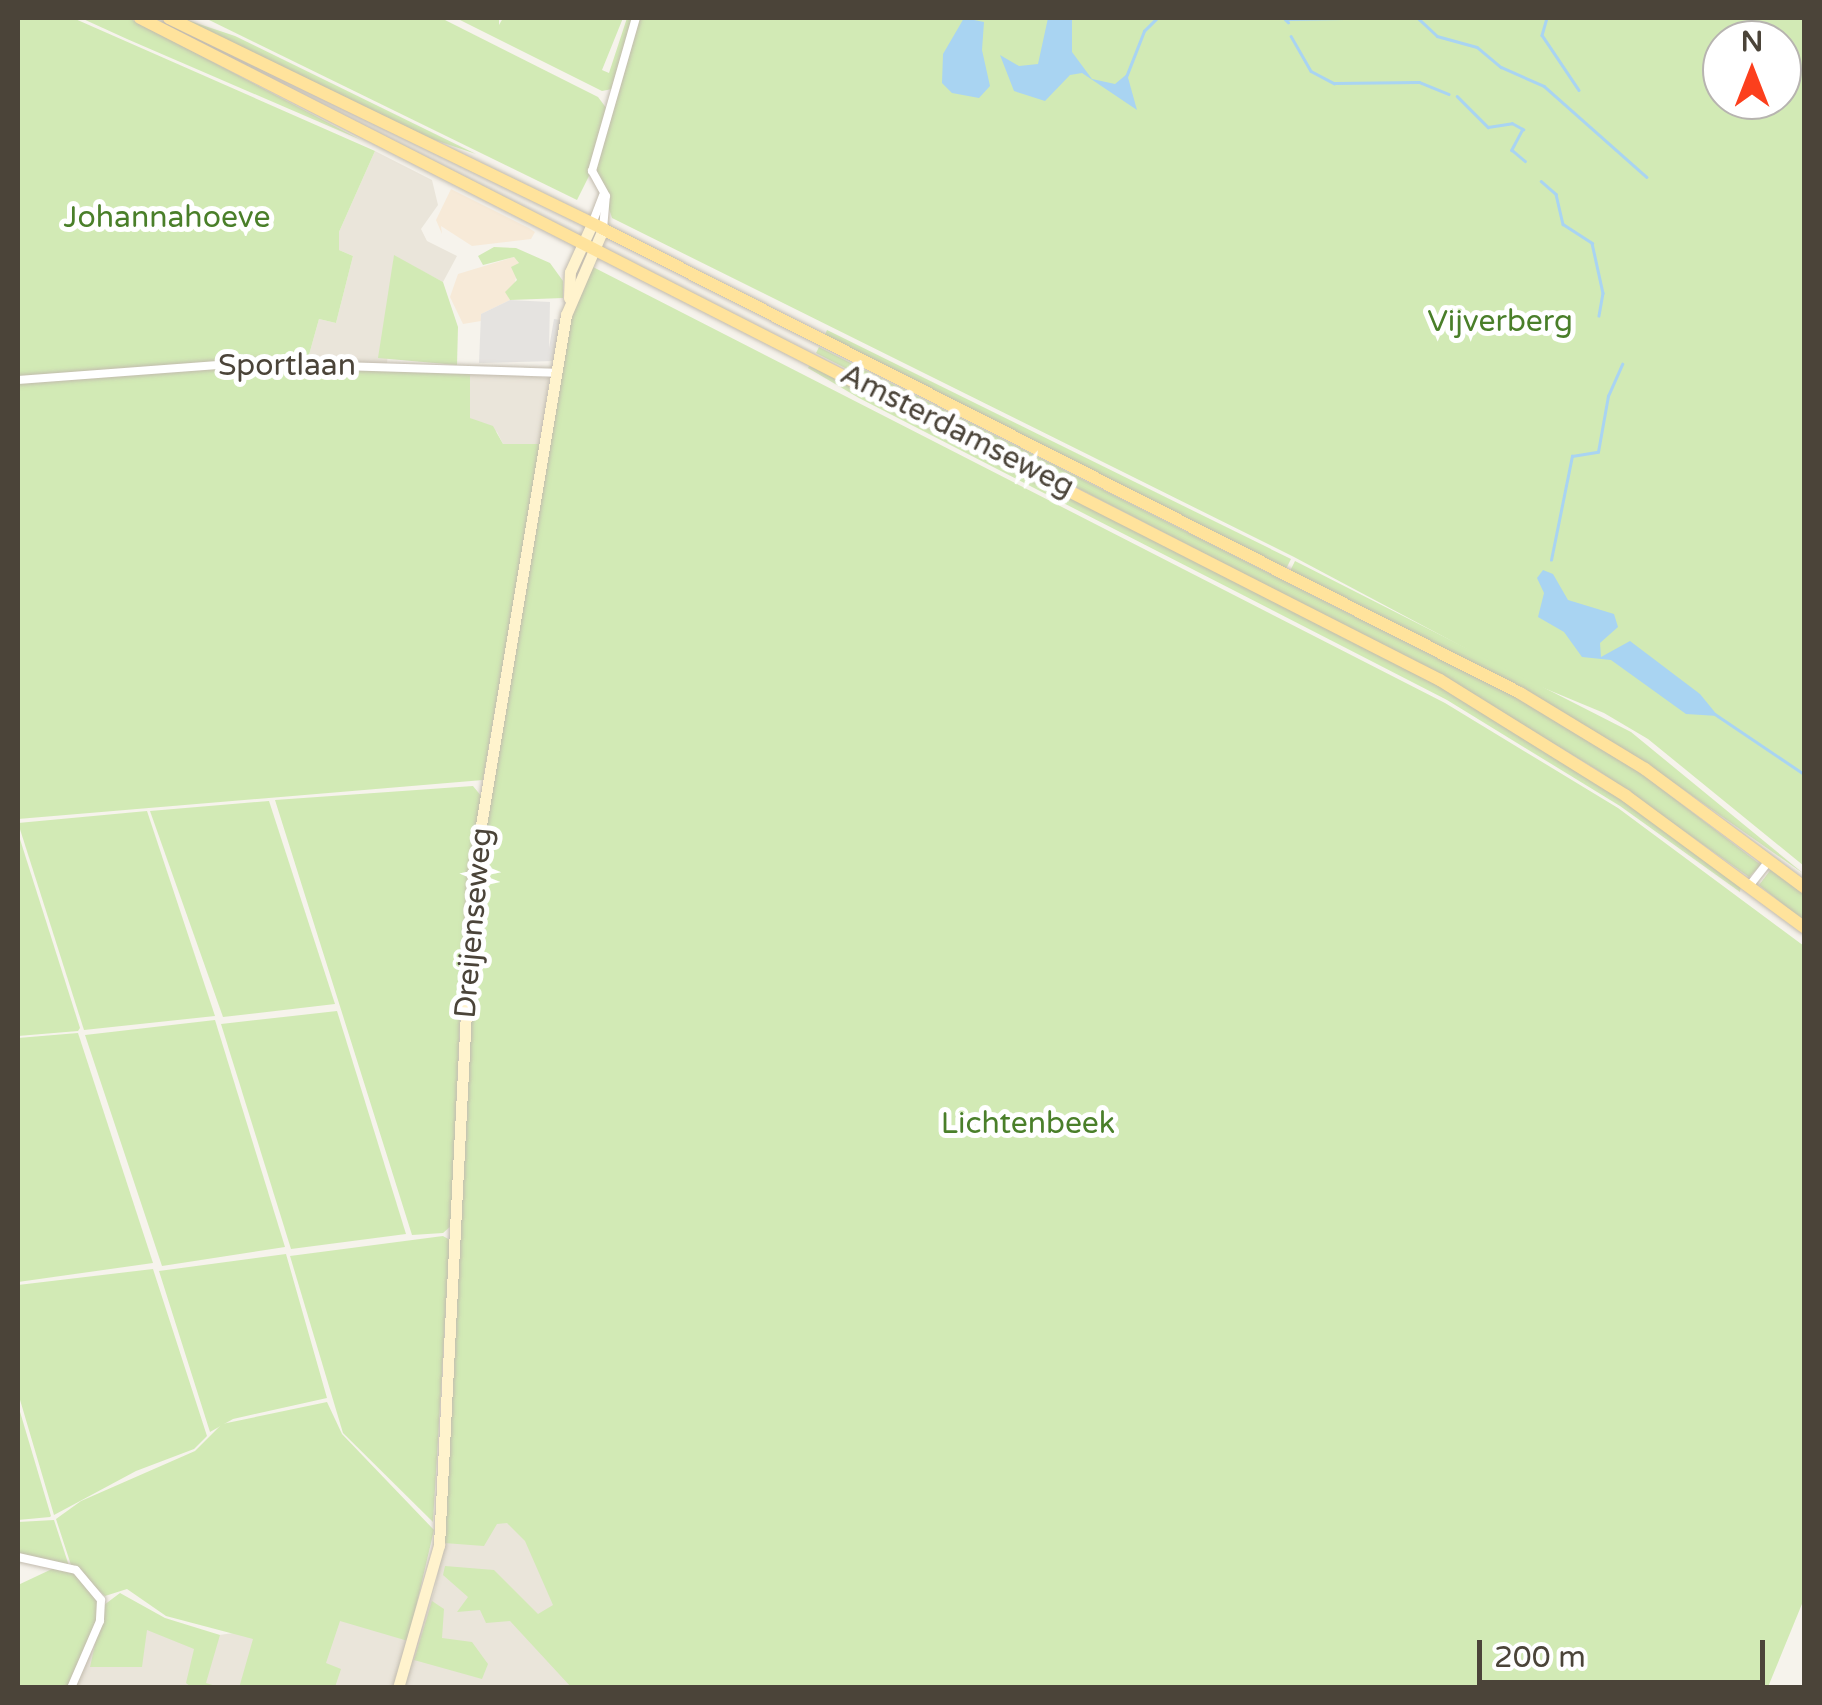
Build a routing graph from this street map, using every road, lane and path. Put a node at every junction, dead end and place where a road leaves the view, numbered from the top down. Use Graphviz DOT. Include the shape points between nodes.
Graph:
graph roads {
  1 [pos="140,18"];
  2 [pos="168,18"];
  3 [pos="636,18"];
  4 [pos="598,226"];
  5 [pos="590,244"];
  6 [pos="556,373"];
  7 [pos="18,380"];
  8 [pos="1770,859"];
  9 [pos="1750,885"];
  10 [pos="1804,887"];
  11 [pos="1804,927"];
  12 [pos="18,1557"];
  13 [pos="71,1688"];
  14 [pos="398,1688"];
  1 -- 5 [label="main road, Amsterdamseweg"];
  2 -- 4 [label="main road, Amsterdamseweg"];
  3 -- 4 [label="street" via="592,171 604,191"];
  4 -- 5 [label="main road, Dreijenseweg"];
  4 -- 8 [label="main road, Amsterdamseweg" via="1520,694 1644,768"];
  5 -- 6 [label="main road, Dreijenseweg" via="570,272"];
  5 -- 9 [label="main road, Amsterdamseweg" via="1440,680 1596,776"];
  6 -- 7 [label="street, Sportlaan" via="244,363"];
  6 -- 14 [label="main road, Dreijenseweg" via="471,889 440,1545"];
  8 -- 9 [label="street"];
  8 -- 10 [label="main road, Amsterdamseweg"];
  9 -- 11 [label="main road, Amsterdamseweg"];
  12 -- 13 [label="street" via="76,1570 101,1600 96,1634"];
}
